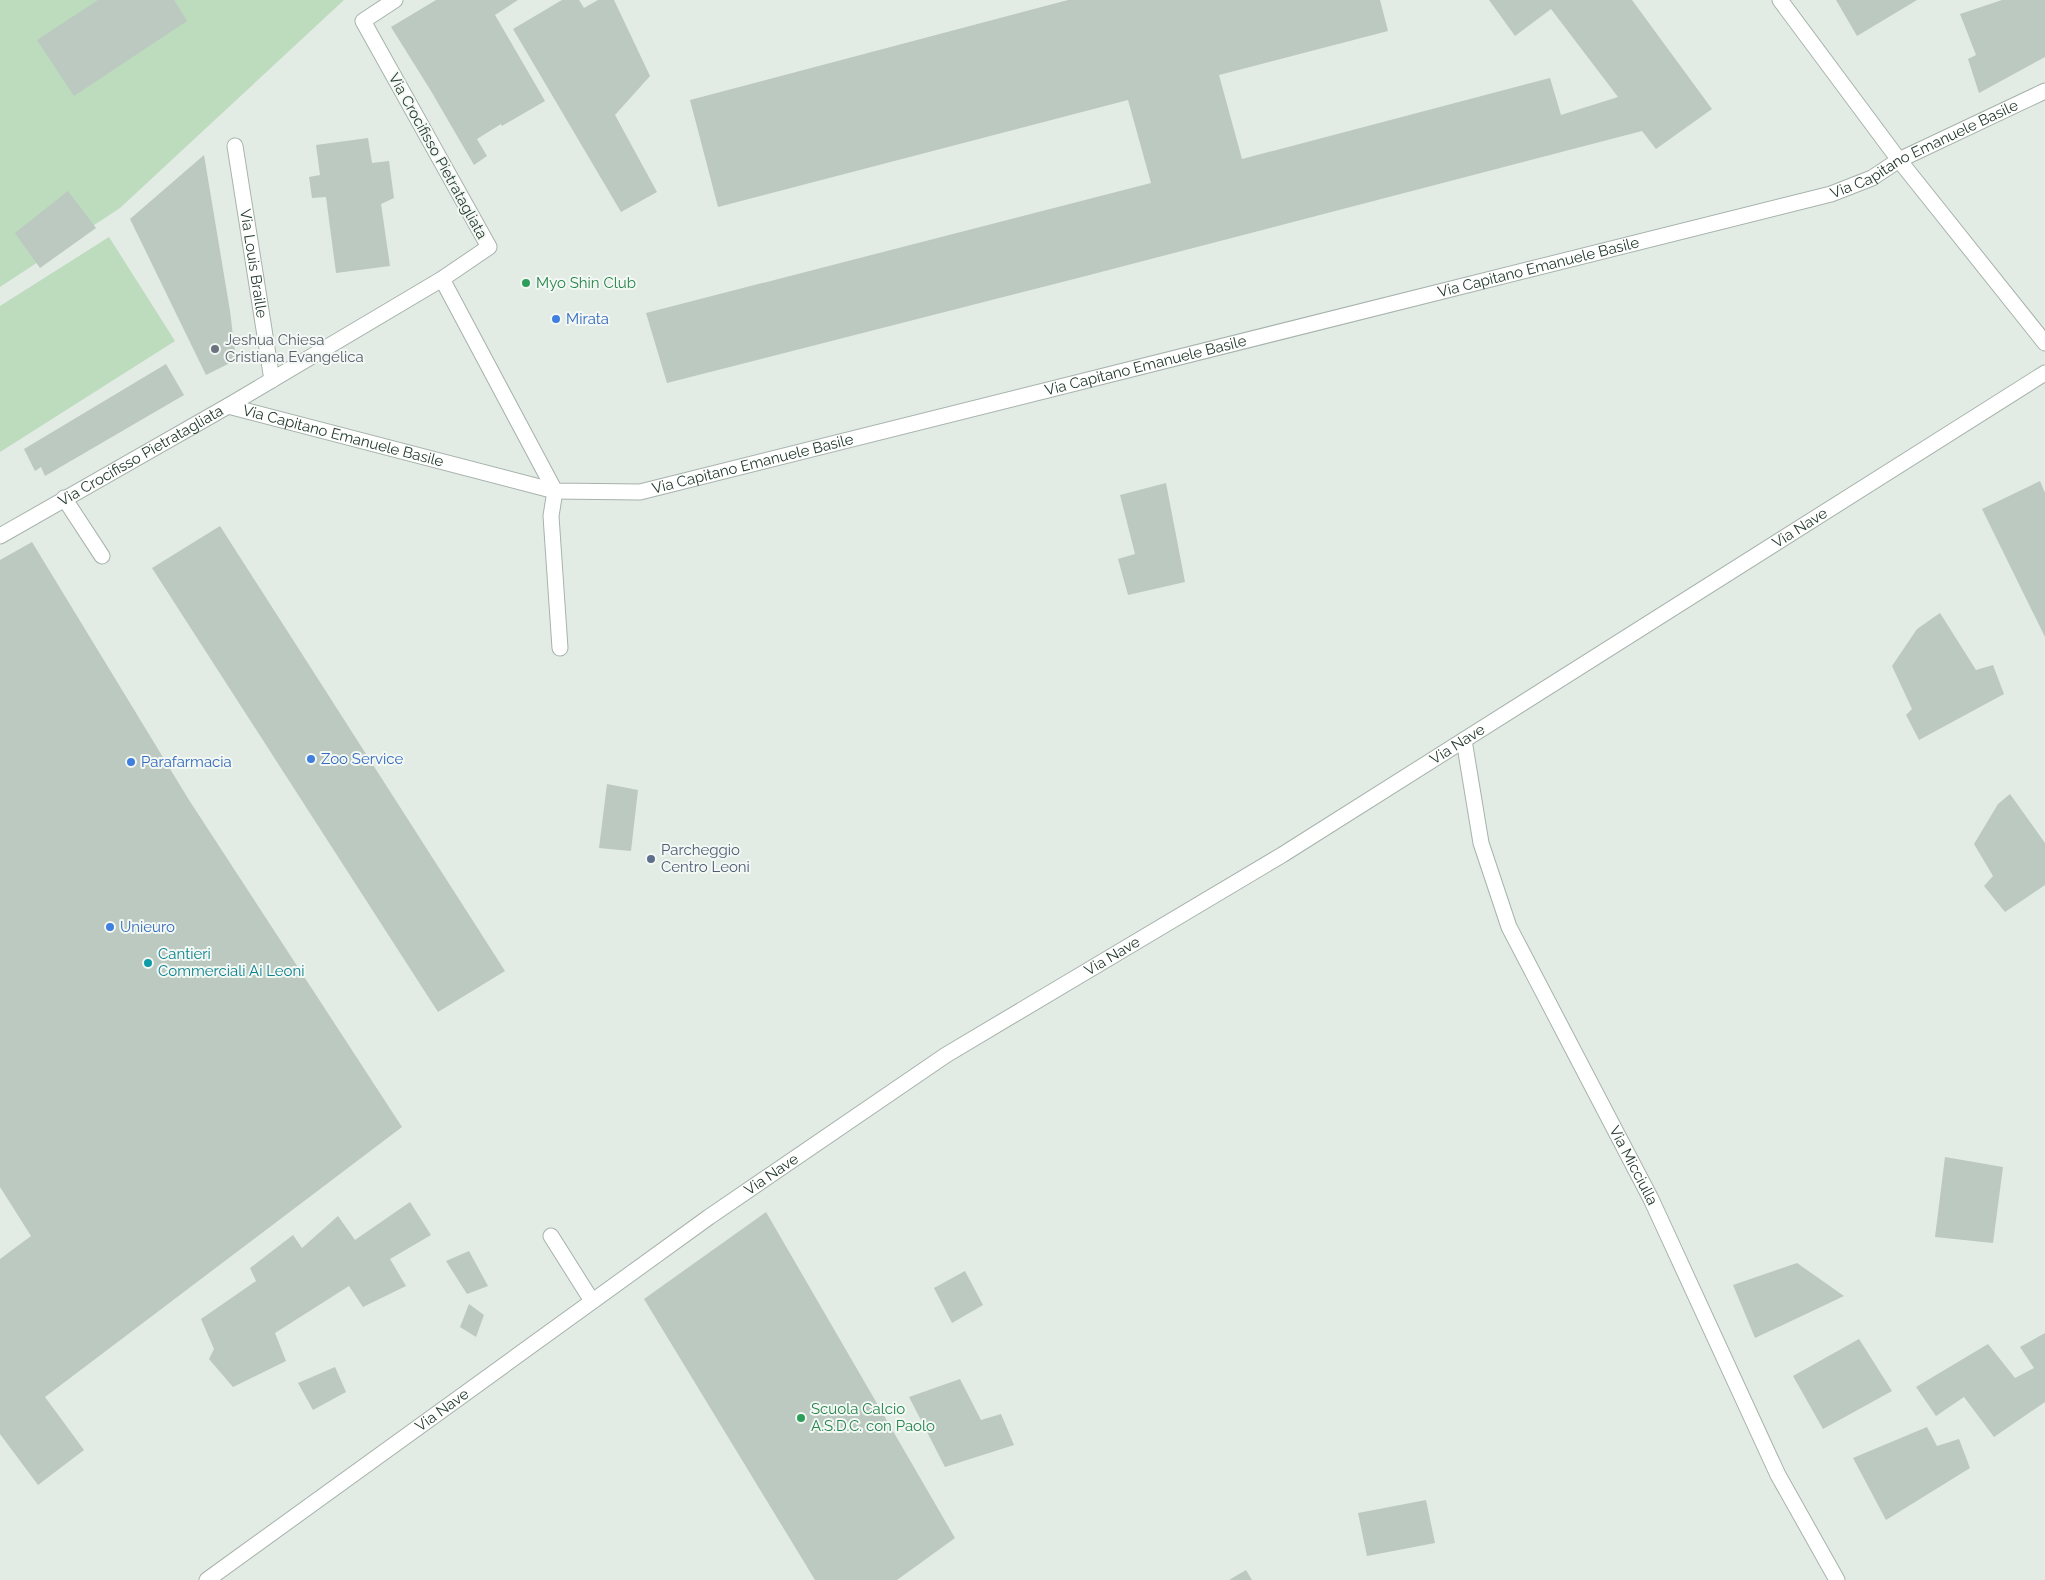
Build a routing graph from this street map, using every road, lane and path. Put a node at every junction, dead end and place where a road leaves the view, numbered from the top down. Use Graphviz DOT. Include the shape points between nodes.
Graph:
graph roads {
  1 [pos="395,0"];
  2 [pos="1780,0"];
  3 [pos="2045,91"];
  4 [pos="235,146"];
  5 [pos="1899,160"];
  6 [pos="442,279"];
  7 [pos="2045,343"];
  8 [pos="2045,373"];
  9 [pos="272,380"];
  10 [pos="228,406"];
  11 [pos="555,491"];
  12 [pos="64,498"];
  13 [pos="0,536"];
  14 [pos="102,556"];
  15 [pos="560,648"];
  16 [pos="1464,740"];
  17 [pos="551,1236"];
  18 [pos="592,1301"];
  19 [pos="207,1580"];
  20 [pos="1837,1580"];
  1 -- 6 [label="street, Via Crocifisso Pietratagliata" via="363,21 490,247"];
  2 -- 5 [label="street"];
  3 -- 5 [label="street, Via Capitano Emanuele Basile"];
  4 -- 9 [label="street, Via Louis Braille"];
  5 -- 7 [label="street"];
  5 -- 11 [label="street, Via Capitano Emanuele Basile" via="1872,178 1831,194 640,492"];
  6 -- 9 [label="street, Via Crocifisso Pietratagliata"];
  6 -- 11 [label="street"];
  8 -- 16 [label="street, Via Nave"];
  9 -- 10 [label="street, Via Crocifisso Pietratagliata"];
  10 -- 11 [label="street, Via Capitano Emanuele Basile"];
  10 -- 12 [label="street, Via Crocifisso Pietratagliata"];
  11 -- 15 [label="street" via="551,516"];
  12 -- 13 [label="street, Via Crocifisso Pietratagliata"];
  12 -- 14 [label="street"];
  16 -- 18 [label="street, Via Nave" via="1282,856 946,1056"];
  16 -- 20 [label="street, Via Micciulla" via="1481,843 1509,927 1651,1199 1778,1475"];
  17 -- 18 [label="street"];
  18 -- 19 [label="street, Via Nave"];
}
